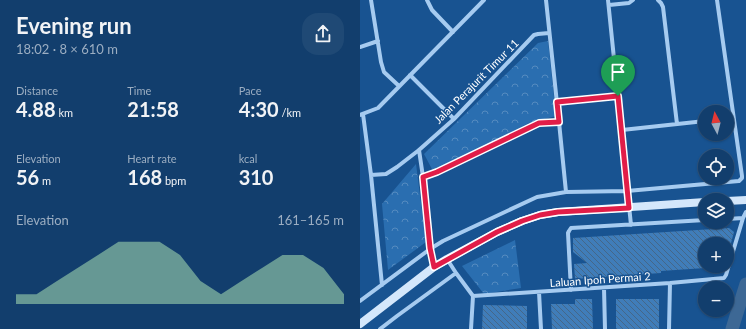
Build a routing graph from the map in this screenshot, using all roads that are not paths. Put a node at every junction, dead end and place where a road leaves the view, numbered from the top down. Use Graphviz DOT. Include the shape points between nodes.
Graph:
graph roads {
  1 [pos="371,0"];
  2 [pos="427,0"];
  3 [pos="484,0"];
  4 [pos="546,0"];
  5 [pos="608,0"];
  6 [pos="633,0"];
  7 [pos="658,0"];
  8 [pos="717,0"];
  9 [pos="609,5"];
  10 [pos="453,32"];
  11 [pos="549,33"];
  12 [pos="378,41"];
  13 [pos="360,47"];
  14 [pos="410,75"];
  15 [pos="399,86"];
  16 [pos="618,96"];
  17 [pos="557,102"];
  18 [pos="731,105"];
  19 [pos="362,115"];
  20 [pos="454,119"];
  21 [pos="559,122"];
  22 [pos="698,122"];
  23 [pos="734,122"];
  24 [pos="677,124"];
  25 [pos="622,130"];
  26 [pos="419,150"];
  27 [pos="371,175"];
  28 [pos="423,177"];
  29 [pos="628,190"];
  30 [pos="566,192"];
  31 [pos="746,200"];
  32 [pos="734,201"];
  33 [pos="698,203"];
  34 [pos="629,208"];
  35 [pos="746,212"];
  36 [pos="743,218"];
  37 [pos="734,219"];
  38 [pos="698,220"];
  39 [pos="631,224"];
  40 [pos="430,248"];
  41 [pos="447,259"];
  42 [pos="434,267"];
  43 [pos="456,273"];
  44 [pos="670,283"];
  45 [pos="382,285"];
  46 [pos="604,288"];
  47 [pos="571,290"];
  48 [pos="539,292"];
  49 [pos="473,296"];
  50 [pos="360,301"];
  51 [pos="360,324"];
  52 [pos="380,329"];
  53 [pos="471,329"];
  54 [pos="541,329"];
  55 [pos="605,329"];
  56 [pos="669,329"];
  1 -- 12 [label="street"];
  2 -- 10 [label="street" via="432,10"];
  3 -- 10 [label="street"];
  4 -- 11 [label="street"];
  5 -- 9 [label="street"];
  6 -- 9 [label="street" via="629,3"];
  7 -- 24 [label="street" via="663,7"];
  8 -- 18 [label="street"];
  9 -- 16 [label="street"];
  10 -- 14 [label="street"];
  11 -- 17 [label="street"];
  11 -- 20 [label="street, Jalan Perajurit Timur 11" via="534,35"];
  12 -- 13 [label="street"];
  12 -- 15 [label="street" via="384,72"];
  14 -- 15 [label="street"];
  14 -- 20 [label="street"];
  15 -- 19 [label="street" via="378,108"];
  16 -- 17 [label="street"];
  16 -- 25 [label="street"];
  17 -- 21 [label="street"];
  19 -- 27 [label="street"];
  20 -- 26 [label="street, Jalan Perajurit Timur 11"];
  21 -- 28 [label="street" via="539,123"];
  21 -- 30 [label="street"];
  22 -- 24 [label="street"];
  23 -- 29 [label="street" via="741,180"];
  24 -- 25 [label="street"];
  25 -- 29 [label="street"];
  26 -- 27 [label="street, Jalan Perajurit Timur 11" via="386,174"];
  26 -- 28 [label="street"];
  27 -- 45 [label="street"];
  28 -- 40 [label="street"];
  29 -- 30 [label="street"];
  29 -- 34 [label="street"];
  30 -- 40 [label="street" via="537,197"];
  31 -- 32 [label="street"];
  33 -- 34 [label="street"];
  34 -- 39 [label="street"];
  34 -- 41 [label="street" via="540,215 497,232"];
  35 -- 36 [label="street"];
  36 -- 37 [label="street"];
  36 -- 44 [label="street, Laluan Ipoh Permai 2" via="724,278"];
  38 -- 39 [label="street"];
  39 -- 47 [label="street" via="570,230 568,233"];
  40 -- 42 [label="street"];
  40 -- 45 [label="street"];
  41 -- 42 [label="street"];
  41 -- 43 [label="street"];
  42 -- 51 [label="street"];
  43 -- 49 [label="street"];
  43 -- 52 [label="street"];
  44 -- 46 [label="street, Laluan Ipoh Permai 2"];
  44 -- 56 [label="street"];
  45 -- 50 [label="street"];
  46 -- 47 [label="street, Laluan Ipoh Permai 2"];
  46 -- 55 [label="street"];
  47 -- 48 [label="street, Laluan Ipoh Permai 2"];
  48 -- 49 [label="street, Laluan Ipoh Permai 2"];
  48 -- 54 [label="street"];
  49 -- 53 [label="street"];
}
